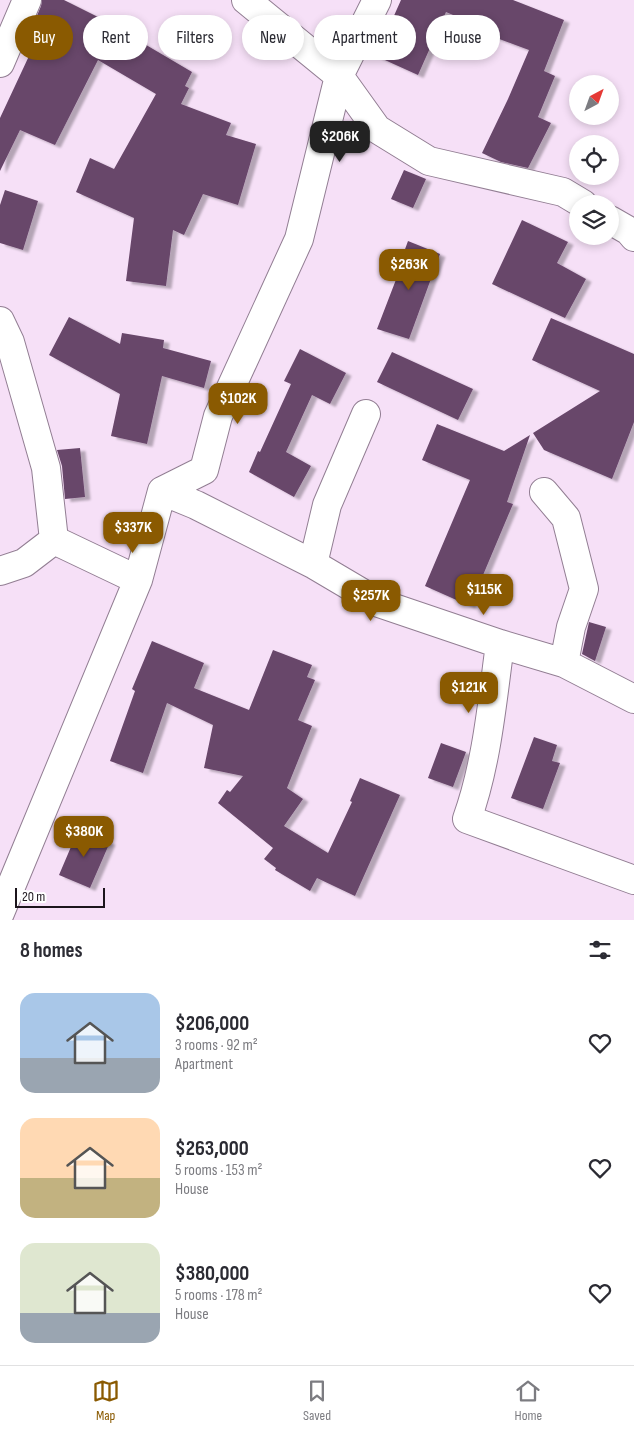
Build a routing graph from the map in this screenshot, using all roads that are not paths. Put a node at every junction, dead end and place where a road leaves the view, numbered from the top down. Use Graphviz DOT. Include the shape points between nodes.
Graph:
graph roads {
  1 [pos="27,0"];
  2 [pos="246,0"];
  3 [pos="376,0"];
  4 [pos="0,63"];
  5 [pos="340,76"];
  6 [pos="569,196"];
  7 [pos="619,225"];
  8 [pos="634,237"];
  9 [pos="0,321"];
  10 [pos="366,414"];
  11 [pos="162,491"];
  12 [pos="544,492"];
  13 [pos="54,540"];
  14 [pos="313,564"];
  15 [pos="0,571"];
  16 [pos="138,580"];
  17 [pos="500,644"];
  18 [pos="564,663"];
  19 [pos="634,699"];
  20 [pos="634,880"];
  21 [pos="0,913"];
  1 -- 4 [label="street"];
  2 -- 5 [label="street"];
  3 -- 5 [label="street"];
  5 -- 6 [label="street" via="377,129 429,162"];
  5 -- 11 [label="street" via="299,239 218,416 204,470"];
  7 -- 8 [label="street"];
  9 -- 13 [label="street" via="10,342 46,468"];
  10 -- 14 [label="street" via="326,505"];
  11 -- 14 [label="street"];
  11 -- 16 [label="street"];
  12 -- 18 [label="street" via="566,518 584,589 571,627"];
  13 -- 15 [label="street" via="24,563"];
  13 -- 16 [label="street"];
  14 -- 17 [label="street" via="379,603"];
  16 -- 21 [label="street"];
  17 -- 18 [label="street"];
  17 -- 20 [label="street" via="485,756 468,819"];
  18 -- 19 [label="street"];
}
